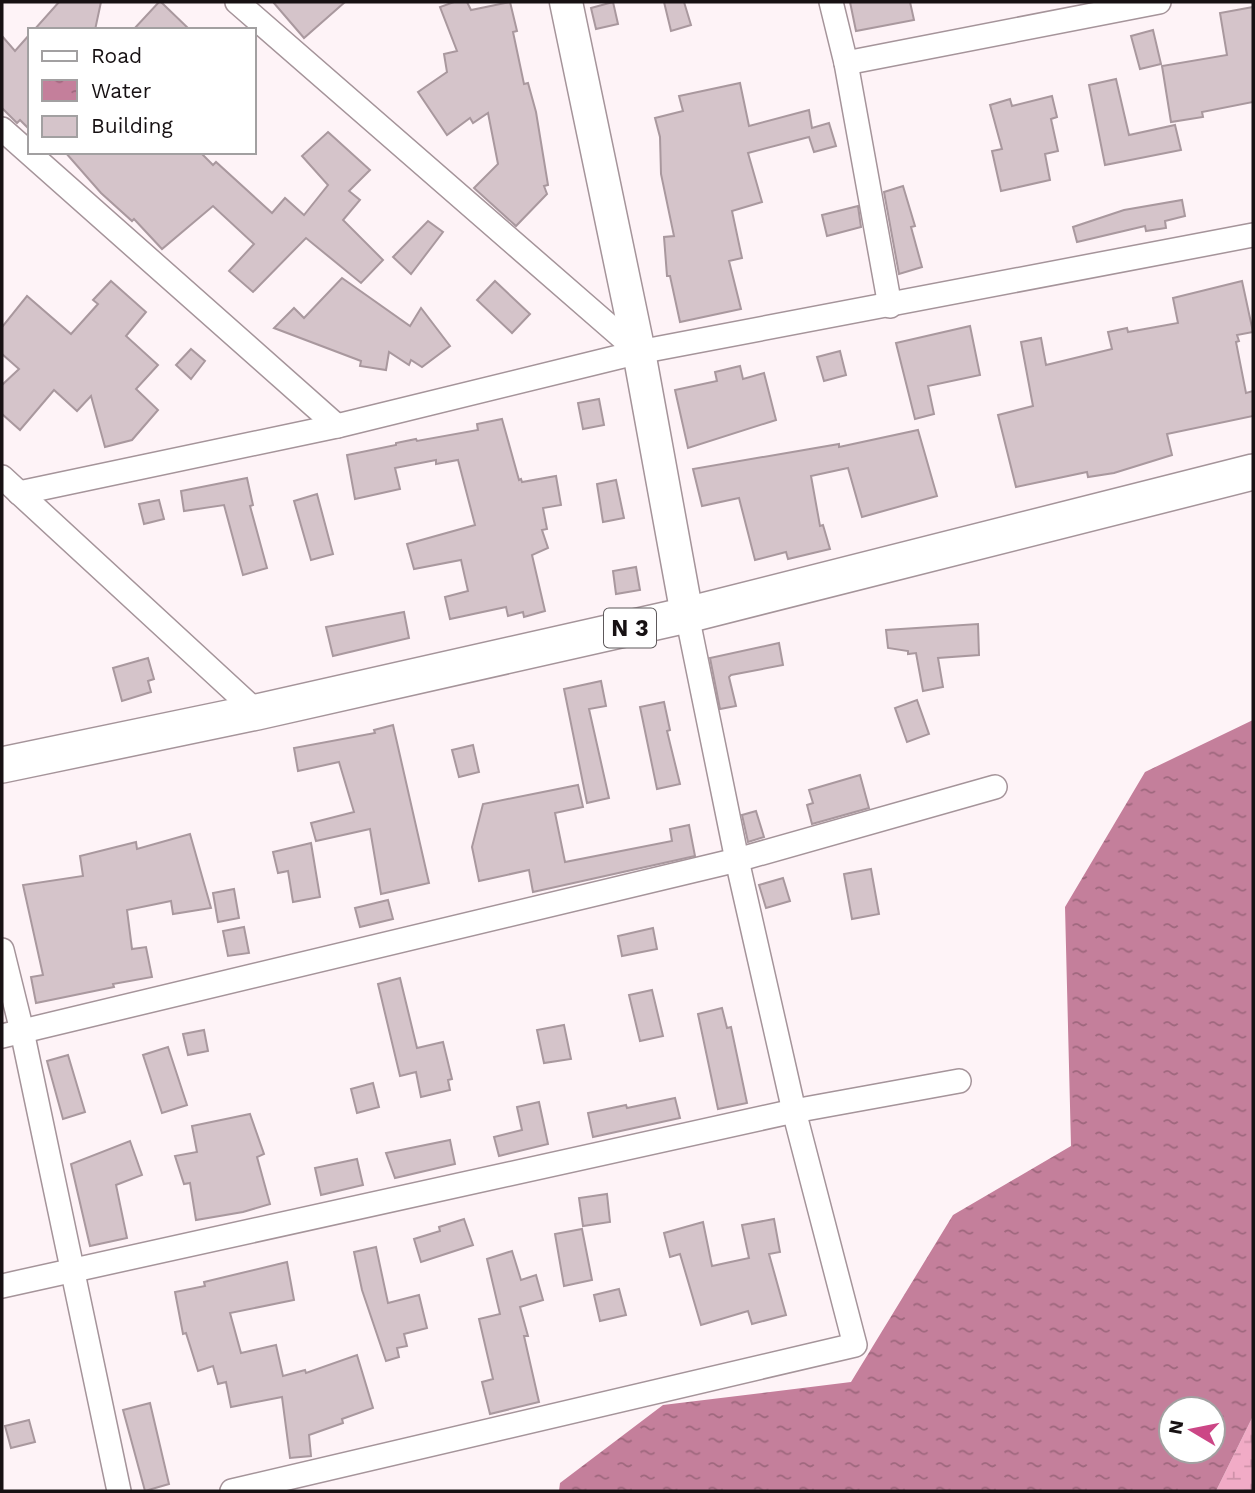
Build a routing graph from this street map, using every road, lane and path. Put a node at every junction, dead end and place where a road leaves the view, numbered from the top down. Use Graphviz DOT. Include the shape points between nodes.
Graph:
graph roads {
  1 [pos="237,2"];
  2 [pos="566,2"];
  3 [pos="831,2"];
  4 [pos="1159,2"];
  5 [pos="846,63"];
  6 [pos="2,129"];
  7 [pos="28,152"];
  8 [pos="30,154"];
  9 [pos="1253,234"];
  10 [pos="890,306"];
  11 [pos="639,352"];
  12 [pos="337,426"];
  13 [pos="1253,472"];
  14 [pos="2,477"];
  15 [pos="19,493"];
  16 [pos="687,615"];
  17 [pos="257,712"];
  18 [pos="2,765"];
  19 [pos="995,787"];
  20 [pos="737,860"];
  21 [pos="2,950"];
  22 [pos="12,1034"];
  23 [pos="959,1081"];
  24 [pos="794,1111"];
  25 [pos="73,1272"];
  26 [pos="2,1286"];
  27 [pos="119,1491"];
  28 [pos="232,1491"];
  1 -- 11 [label="street"];
  2 -- 11 [label="main road"];
  3 -- 5 [label="street"];
  4 -- 5 [label="street"];
  5 -- 10 [label="street"];
  6 -- 7 [label="street"];
  8 -- 12 [label="street"];
  9 -- 10 [label="street"];
  10 -- 11 [label="street"];
  11 -- 12 [label="street"];
  11 -- 16 [label="main road"];
  12 -- 15 [label="street"];
  13 -- 16 [label="main road, N 3"];
  14 -- 15 [label="street"];
  15 -- 17 [label="street"];
  16 -- 17 [label="main road, N 3"];
  16 -- 20 [label="street"];
  17 -- 18 [label="main road, N 3"];
  19 -- 20 [label="street"];
  20 -- 22 [label="street"];
  20 -- 24 [label="street"];
  21 -- 22 [label="street"];
  22 -- 25 [label="street"];
  23 -- 24 [label="street"];
  24 -- 25 [label="street"];
  24 -- 28 [label="street" via="855,1346"];
  25 -- 26 [label="street"];
  25 -- 27 [label="street"];
}
